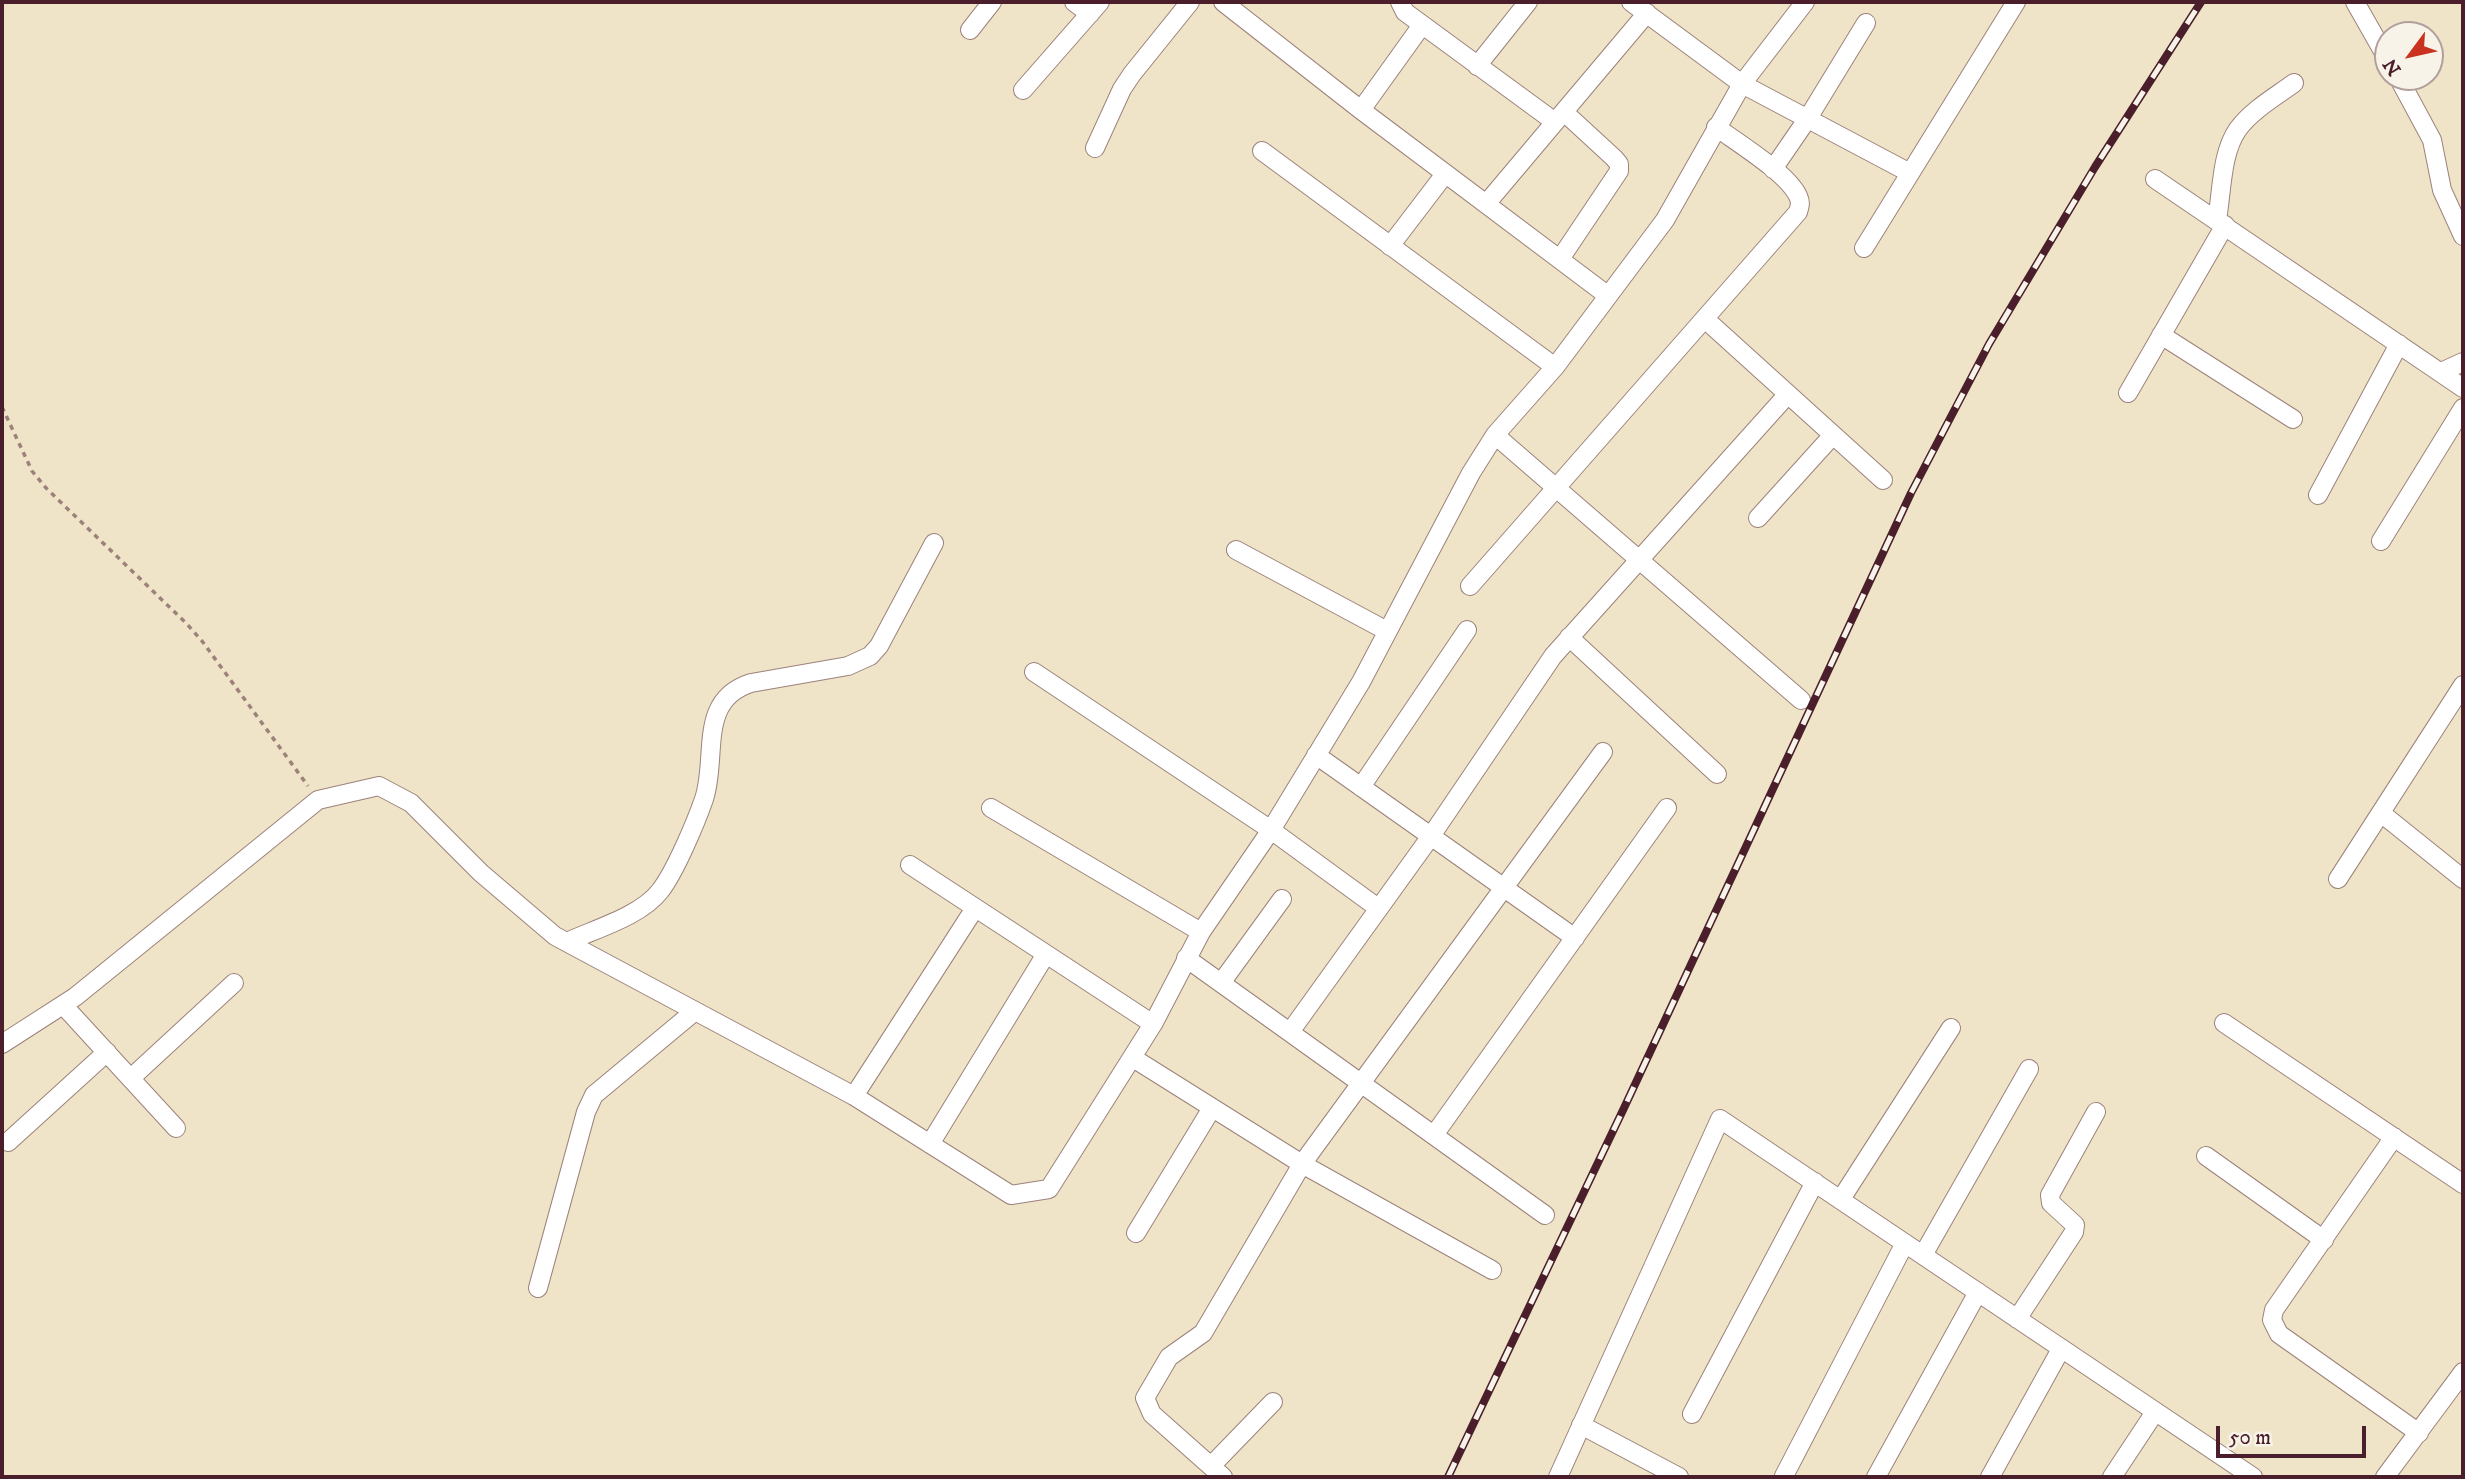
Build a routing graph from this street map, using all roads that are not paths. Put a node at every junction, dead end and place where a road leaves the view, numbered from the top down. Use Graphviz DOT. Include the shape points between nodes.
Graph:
graph roads {
  1 [pos="992,2"];
  2 [pos="1074,2"];
  3 [pos="1190,2"];
  4 [pos="1223,2"];
  5 [pos="1401,2"];
  6 [pos="1528,2"];
  7 [pos="1631,2"];
  8 [pos="1805,2"];
  9 [pos="2016,2"];
  10 [pos="2355,2"];
  11 [pos="1095,8"];
  12 [pos="1647,13"];
  13 [pos="1866,23"];
  14 [pos="1422,25"];
  15 [pos="970,30"];
  16 [pos="2374,35"];
  17 [pos="1477,66"];
  18 [pos="2294,83"];
  19 [pos="1742,84"];
  20 [pos="1023,90"];
  21 [pos="2406,91"];
  22 [pos="1360,110"];
  23 [pos="1559,117"];
  24 [pos="1808,118"];
  25 [pos="1716,127"];
  26 [pos="1095,148"];
  27 [pos="1262,151"];
  28 [pos="1773,169"];
  29 [pos="1910,173"];
  30 [pos="1445,174"];
  31 [pos="2155,179"];
  32 [pos="1486,205"];
  33 [pos="2221,222"];
  34 [pos="2463,236"];
  35 [pos="1390,246"];
  36 [pos="1864,248"];
  37 [pos="1560,259"];
  38 [pos="1607,295"];
  39 [pos="1705,319"];
  40 [pos="2161,335"];
  41 [pos="2399,344"];
  42 [pos="2463,362"];
  43 [pos="1555,367"];
  44 [pos="2441,372"];
  45 [pos="2463,388"];
  46 [pos="2128,393"];
  47 [pos="1788,394"];
  48 [pos="2463,408"];
  49 [pos="2292,419"];
  50 [pos="1495,435"];
  51 [pos="1833,435"];
  52 [pos="1883,480"];
  53 [pos="1556,488"];
  54 [pos="2318,495"];
  55 [pos="1758,517"];
  56 [pos="2381,541"];
  57 [pos="934,543"];
  58 [pos="1236,550"];
  59 [pos="1640,561"];
  60 [pos="1470,586"];
  61 [pos="1467,630"];
  62 [pos="1387,631"];
  63 [pos="1569,637"];
  64 [pos="1034,672"];
  65 [pos="2463,685"];
  66 [pos="1801,700"];
  67 [pos="1603,752"];
  68 [pos="1316,755"];
  69 [pos="1717,774"];
  70 [pos="1361,787"];
  71 [pos="991,808"];
  72 [pos="1667,808"];
  73 [pos="2381,813"];
  74 [pos="1271,830"];
  75 [pos="1431,836"];
  76 [pos="910,865"];
  77 [pos="2338,879"];
  78 [pos="2463,879"];
  79 [pos="1503,888"];
  80 [pos="1282,899"];
  81 [pos="975,908"];
  82 [pos="1378,908"];
  83 [pos="1201,932"];
  84 [pos="1575,938"];
  85 [pos="567,942"];
  86 [pos="1046,954"];
  87 [pos="1186,958"];
  88 [pos="234,983"];
  89 [pos="1221,983"];
  90 [pos="63,1004"];
  91 [pos="695,1011"];
  92 [pos="2224,1023"];
  93 [pos="1153,1024"];
  94 [pos="1951,1028"];
  95 [pos="1290,1032"];
  96 [pos="2,1044"];
  97 [pos="107,1052"];
  98 [pos="1133,1058"];
  99 [pos="2029,1069"];
  100 [pos="131,1078"];
  101 [pos="1362,1083"];
  102 [pos="854,1096"];
  103 [pos="1213,1108"];
  104 [pos="2096,1112"];
  105 [pos="176,1128"];
  106 [pos="1434,1135"];
  107 [pos="2394,1138"];
  108 [pos="8,1142"];
  109 [pos="930,1144"];
  110 [pos="2206,1156"];
  111 [pos="1302,1164"];
  112 [pos="1815,1182"];
  113 [pos="2463,1184"];
  114 [pos="1841,1199"];
  115 [pos="1545,1214"];
  116 [pos="1136,1233"];
  117 [pos="2324,1240"];
  118 [pos="1905,1243"];
  119 [pos="1923,1255"];
  120 [pos="1492,1270"];
  121 [pos="538,1288"];
  122 [pos="1978,1292"];
  123 [pos="2017,1319"];
  124 [pos="2061,1349"];
  125 [pos="2463,1372"];
  126 [pos="1273,1402"];
  127 [pos="2155,1412"];
  128 [pos="1692,1414"];
  129 [pos="1581,1425"];
  130 [pos="2419,1433"];
  131 [pos="1217,1472"];
  132 [pos="2233,1472"];
  133 [pos="1784,1476"];
  134 [pos="1558,1477"];
  135 [pos="1679,1477"];
  136 [pos="1876,1477"];
  137 [pos="1990,1477"];
  138 [pos="2112,1477"];
  139 [pos="2253,1477"];
  140 [pos="2385,1477"];
  1 -- 15 [label="street"];
  2 -- 11 [label="street"];
  3 -- 26 [label="street" via="1122,89"];
  4 -- 22 [label="street"];
  5 -- 14 [label="street" via="1405,12"];
  6 -- 17 [label="street"];
  7 -- 12 [label="street"];
  8 -- 19 [label="street"];
  9 -- 29 [label="street"];
  10 -- 16 [label="street"];
  11 -- 20 [label="street"];
  12 -- 19 [label="street"];
  12 -- 23 [label="street"];
  13 -- 24 [label="street"];
  14 -- 17 [label="street"];
  14 -- 22 [label="street"];
  17 -- 23 [label="street"];
  18 -- 33 [label="street" via="2237,130 2227,158"];
  19 -- 24 [label="street"];
  19 -- 25 [label="street"];
  21 -- 34 [label="street" via="2432,140 2442,190"];
  22 -- 30 [label="street"];
  23 -- 32 [label="street"];
  23 -- 37 [label="street" via="1619,164 1619,171"];
  24 -- 28 [label="street"];
  24 -- 29 [label="street"];
  25 -- 28 [label="street"];
  25 -- 38 [label="street" via="1665,220"];
  27 -- 35 [label="street"];
  28 -- 39 [label="street" via="1796,192 1798,212"];
  29 -- 36 [label="street"];
  30 -- 32 [label="street"];
  30 -- 35 [label="street"];
  31 -- 33 [label="street"];
  32 -- 37 [label="street"];
  33 -- 40 [label="street"];
  33 -- 41 [label="street"];
  35 -- 43 [label="street"];
  37 -- 38 [label="street"];
  38 -- 43 [label="street"];
  39 -- 47 [label="street"];
  39 -- 53 [label="street"];
  40 -- 46 [label="street"];
  40 -- 49 [label="street"];
  41 -- 44 [label="street"];
  41 -- 54 [label="street"];
  42 -- 44 [label="street"];
  43 -- 50 [label="street"];
  44 -- 45 [label="street"];
  47 -- 51 [label="street"];
  47 -- 59 [label="street"];
  48 -- 56 [label="street"];
  50 -- 53 [label="street"];
  50 -- 62 [label="street"];
  51 -- 52 [label="street"];
  51 -- 55 [label="street"];
  53 -- 59 [label="street"];
  53 -- 60 [label="street"];
  57 -- 85 [label="street" via="870,656 848,666 751,683 726,697 714,721 705,797 671,875 642,908"];
  58 -- 62 [label="street"];
  59 -- 63 [label="street"];
  59 -- 66 [label="street"];
  61 -- 70 [label="street"];
  62 -- 68 [label="street"];
  63 -- 69 [label="street"];
  63 -- 75 [label="street"];
  64 -- 74 [label="street"];
  65 -- 73 [label="street"];
  67 -- 79 [label="street"];
  68 -- 70 [label="street"];
  68 -- 74 [label="street"];
  70 -- 75 [label="street"];
  71 -- 83 [label="street"];
  72 -- 84 [label="street"];
  73 -- 77 [label="street"];
  73 -- 78 [label="street"];
  74 -- 82 [label="street"];
  74 -- 83 [label="street"];
  75 -- 79 [label="street"];
  75 -- 82 [label="street"];
  76 -- 81 [label="street"];
  79 -- 84 [label="street"];
  79 -- 101 [label="street"];
  80 -- 89 [label="street"];
  81 -- 86 [label="street"];
  81 -- 102 [label="street"];
  82 -- 95 [label="street"];
  83 -- 87 [label="street"];
  84 -- 106 [label="street"];
  85 -- 90 [label="street" via="481,873 411,803 379,786 318,800"];
  85 -- 91 [label="street"];
  86 -- 93 [label="street"];
  86 -- 109 [label="street"];
  87 -- 89 [label="street"];
  87 -- 93 [label="street"];
  88 -- 100 [label="street"];
  89 -- 95 [label="street"];
  90 -- 96 [label="street"];
  90 -- 97 [label="street"];
  91 -- 102 [label="street"];
  91 -- 121 [label="street" via="594,1095"];
  92 -- 107 [label="street"];
  93 -- 98 [label="street"];
  94 -- 114 [label="street"];
  95 -- 101 [label="street"];
  97 -- 100 [label="street"];
  97 -- 108 [label="street"];
  98 -- 103 [label="street"];
  98 -- 109 [label="street" via="1049,1189 1011,1195"];
  99 -- 119 [label="street"];
  100 -- 105 [label="street"];
  101 -- 106 [label="street"];
  101 -- 111 [label="street"];
  102 -- 109 [label="street"];
  103 -- 111 [label="street"];
  103 -- 116 [label="street"];
  104 -- 123 [label="street" via="2050,1195 2051,1203 2075,1225 2074,1232"];
  106 -- 115 [label="street"];
  107 -- 113 [label="street"];
  107 -- 117 [label="street"];
  110 -- 117 [label="street"];
  111 -- 120 [label="street"];
  111 -- 131 [label="street" via="1203,1333 1169,1357 1145,1398 1152,1414"];
  112 -- 114 [label="street"];
  112 -- 128 [label="street"];
  112 -- 129 [label="street" via="1720,1119"];
  114 -- 118 [label="street"];
  117 -- 130 [label="street" via="2274,1310 2274,1329"];
  118 -- 119 [label="street"];
  118 -- 133 [label="street"];
  119 -- 122 [label="street"];
  122 -- 123 [label="street"];
  122 -- 136 [label="street"];
  123 -- 124 [label="street"];
  124 -- 127 [label="street"];
  124 -- 137 [label="street"];
  125 -- 130 [label="street"];
  126 -- 131 [label="street"];
  127 -- 132 [label="street"];
  127 -- 138 [label="street"];
  129 -- 134 [label="street"];
  129 -- 135 [label="street"];
  130 -- 140 [label="street"];
  132 -- 139 [label="street"];
}
